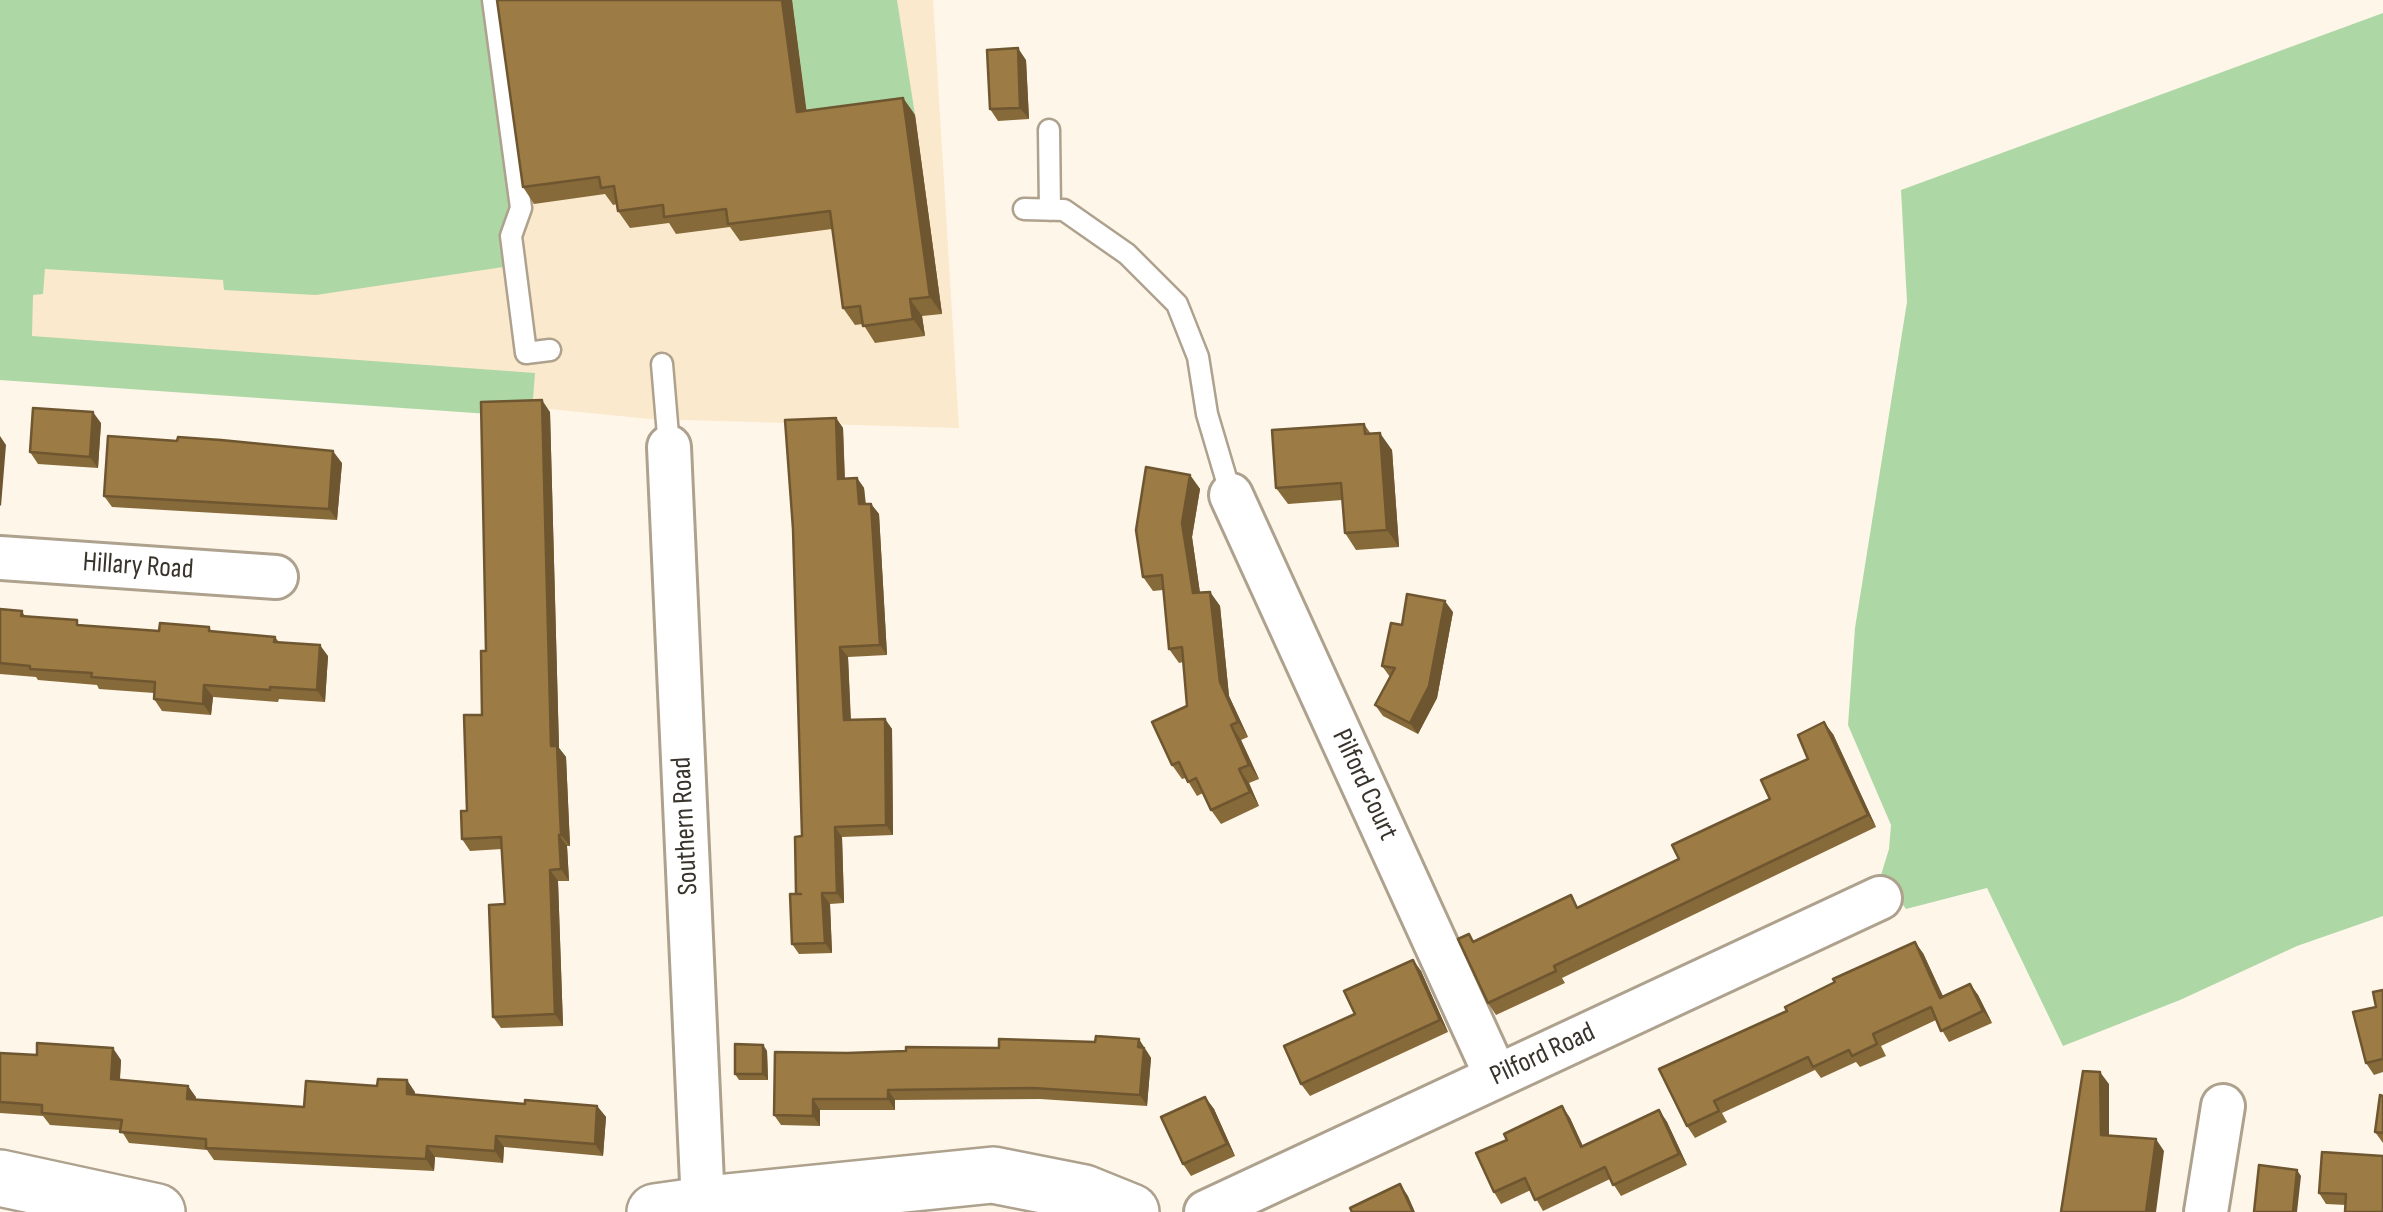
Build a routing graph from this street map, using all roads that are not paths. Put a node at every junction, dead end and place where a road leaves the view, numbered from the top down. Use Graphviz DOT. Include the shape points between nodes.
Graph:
graph roads {
  1 [pos="493,0"];
  2 [pos="1049,130"];
  3 [pos="1024,209"];
  4 [pos="1050,210"];
  5 [pos="550,350"];
  6 [pos="662,364"];
  7 [pos="669,447"];
  8 [pos="1232,495"];
  9 [pos="0,558"];
  10 [pos="276,577"];
  11 [pos="1880,898"];
  12 [pos="1496,1076"];
  13 [pos="2223,1106"];
  14 [pos="0,1178"];
  15 [pos="703,1208"];
  16 [pos="157,1212"];
  17 [pos="1132,1212"];
  18 [pos="1206,1212"];
  19 [pos="2206,1212"];
  1 -- 5 [label="lane" via="521,208 511,236 526,353"];
  2 -- 4 [label="lane"];
  3 -- 4 [label="lane"];
  4 -- 8 [label="lane" via="1064,210 1127,254 1177,304 1198,357"];
  6 -- 7 [label="lane"];
  7 -- 15 [label="street, Southern Road"];
  8 -- 12 [label="street, Pilford Court"];
  9 -- 10 [label="street, Hillary Road"];
  11 -- 12 [label="street, Pilford Road"];
  12 -- 18 [label="street, Pilford Road"];
  13 -- 19 [label="street"];
  14 -- 16 [label="street"];
  15 -- 17 [label="street" via="993,1176 1084,1194"];
}
